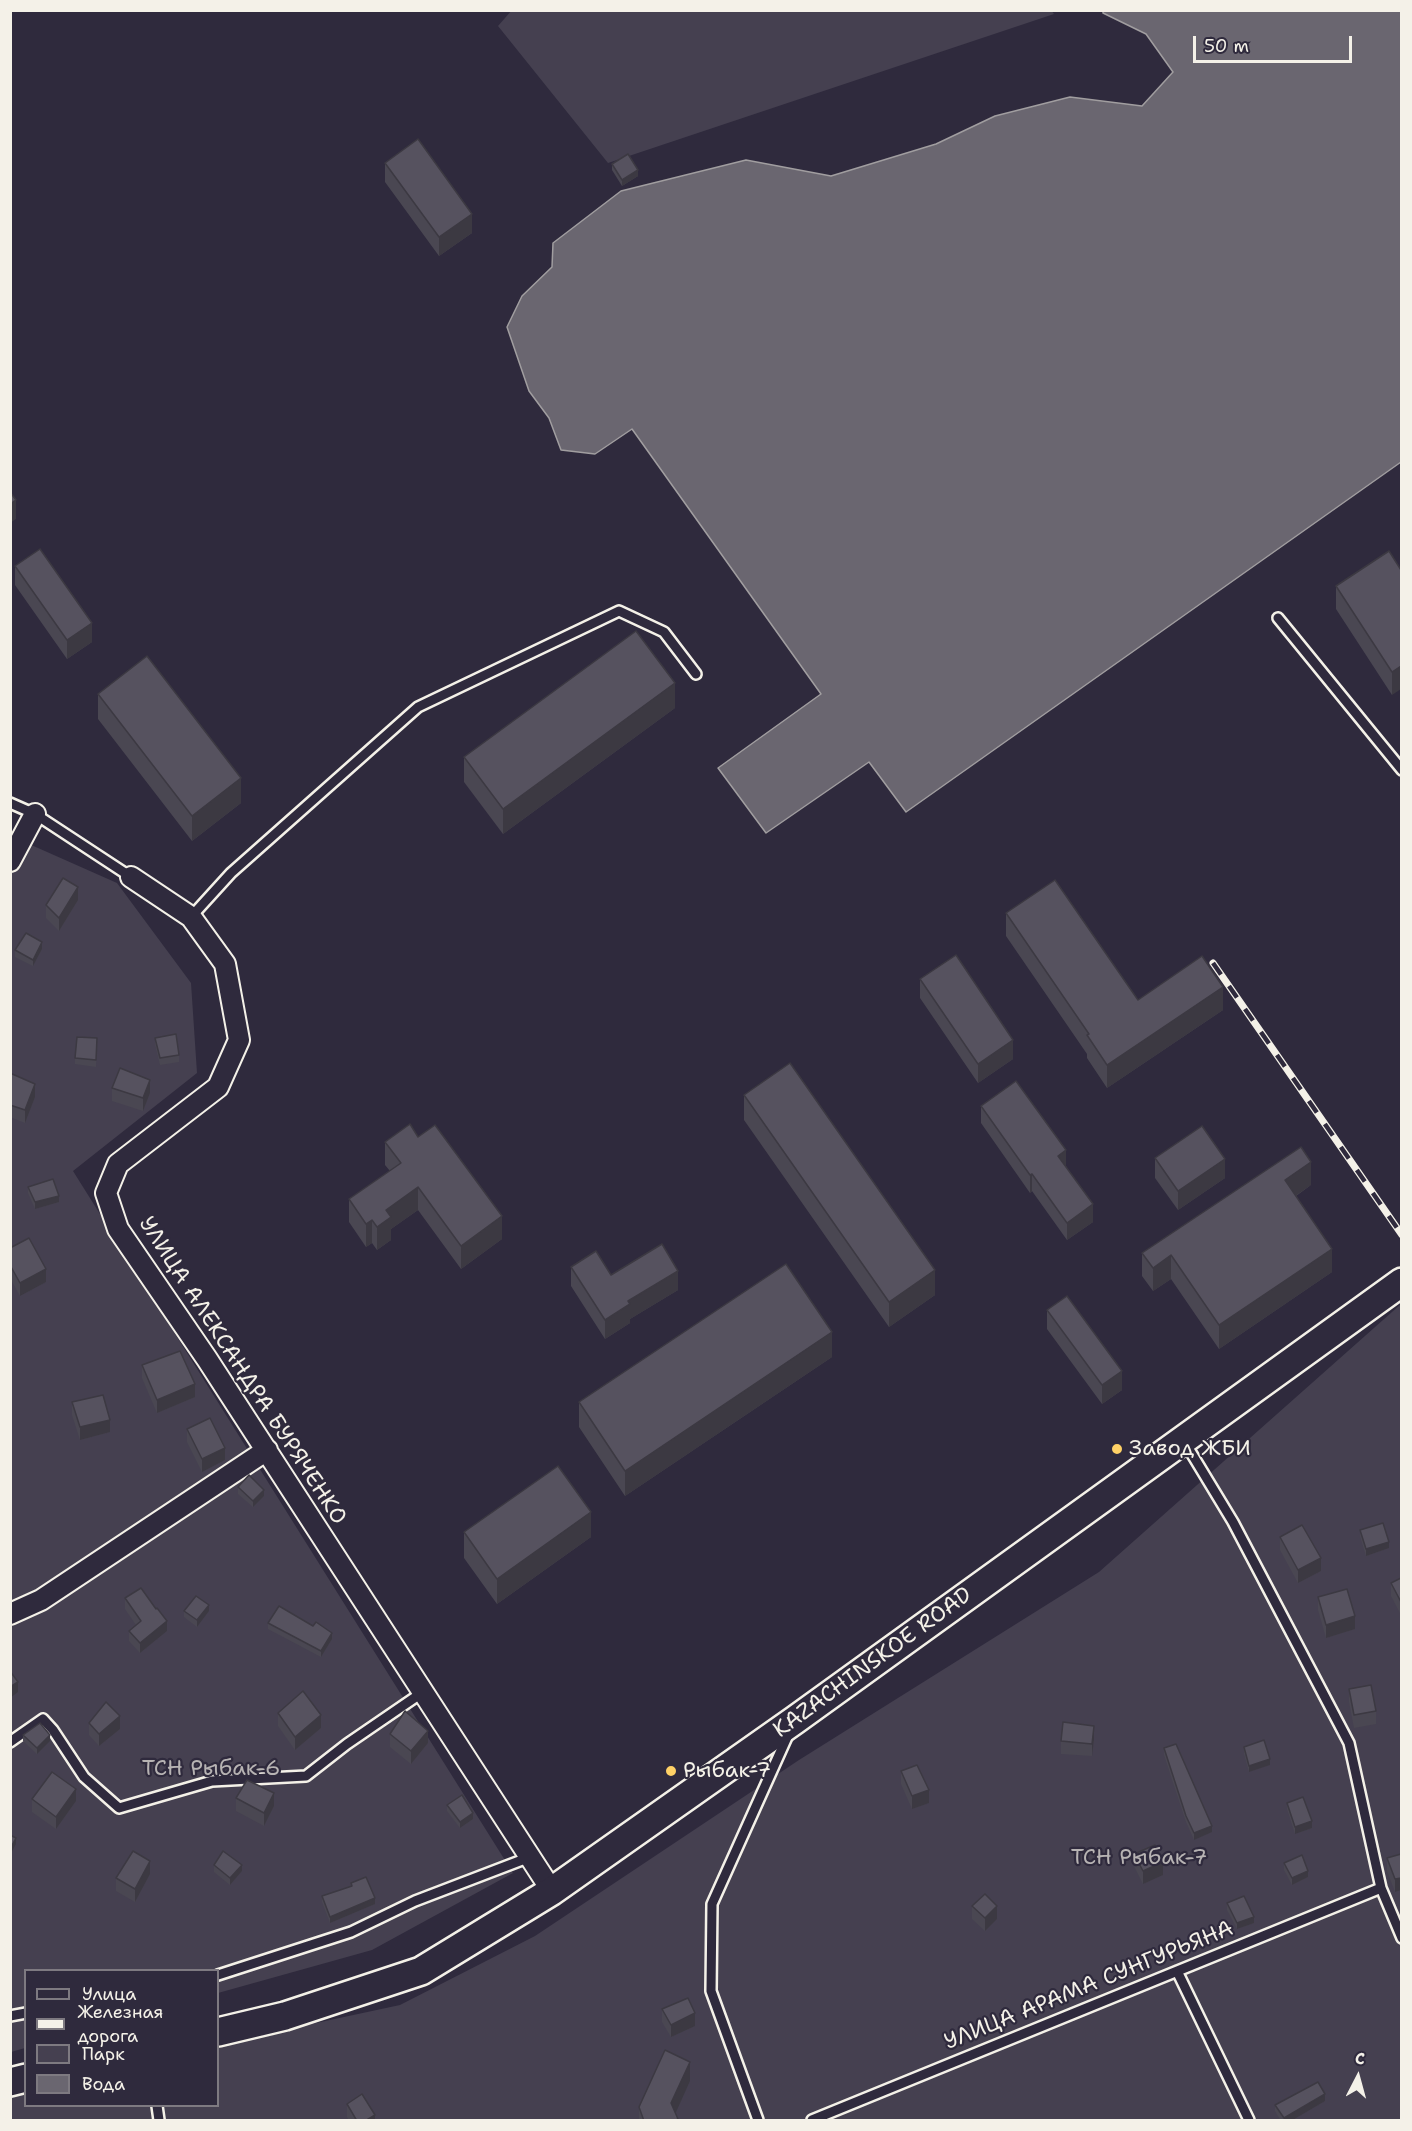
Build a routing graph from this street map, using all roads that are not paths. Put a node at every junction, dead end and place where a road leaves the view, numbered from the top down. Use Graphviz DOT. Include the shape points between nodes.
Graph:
graph roads {
  1 [pos="1278,618"];
  2 [pos="696,674"];
  3 [pos="1401,770"];
  4 [pos="10,803"];
  5 [pos="35,814"];
  6 [pos="10,861"];
  7 [pos="131,877"];
  8 [pos="191,917"];
  9 [pos="1401,1282"];
  10 [pos="1183,1439"];
  11 [pos="267,1450"];
  12 [pos="10,1614"];
  13 [pos="423,1692"];
  14 [pos="795,1720"];
  15 [pos="10,1742"];
  16 [pos="530,1857"];
  17 [pos="1381,1888"];
  18 [pos="552,1891"];
  19 [pos="1401,1938"];
  20 [pos="1177,1971"];
  21 [pos="219,1975"];
  22 [pos="219,2032"];
  23 [pos="758,2121"];
  24 [pos="812,2121"];
  25 [pos="1249,2121"];
  1 -- 3 [label="lane"];
  2 -- 8 [label="lane" via="664,632 619,611 418,706 231,873"];
  4 -- 5 [label="lane"];
  5 -- 6 [label="street"];
  5 -- 7 [label="lane"];
  7 -- 8 [label="street, УЛИЦА АЛЕКСАНДРА БУРЯЧЕНКО"];
  8 -- 11 [label="street, УЛИЦА АЛЕКСАНДРА БУРЯЧЕНКО" via="225,963 239,1040 218,1088 118,1164 106,1193 118,1229"];
  9 -- 10 [label="main road, KAZACHINSKOE ROAD"];
  10 -- 14 [label="main road, KAZACHINSKOE ROAD"];
  10 -- 17 [label="lane" via="1233,1522 1349,1743"];
  11 -- 12 [label="street" via="41,1600"];
  11 -- 13 [label="street, УЛИЦА АЛЕКСАНДРА БУРЯЧЕНКО"];
  13 -- 15 [label="lane" via="306,1776 212,1781 119,1808 84,1777 43,1719"];
  13 -- 16 [label="street, УЛИЦА АЛЕКСАНДРА БУРЯЧЕНКО"];
  14 -- 18 [label="main road, KAZACHINSKOE ROAD"];
  14 -- 23 [label="lane" via="712,1904 711,1991"];
  16 -- 18 [label="street, УЛИЦА АЛЕКСАНДРА БУРЯЧЕНКО"];
  16 -- 21 [label="lane" via="415,1901 351,1932"];
  17 -- 19 [label="lane"];
  17 -- 20 [label="lane, УЛИЦА АРАМА СУНГУРЬЯНА"];
  18 -- 22 [label="main road, KAZACHINSKOE ROAD" via="420,1971 285,2016"];
  20 -- 24 [label="lane, УЛИЦА АРАМА СУНГУРЬЯНА"];
  20 -- 25 [label="lane"];
}
